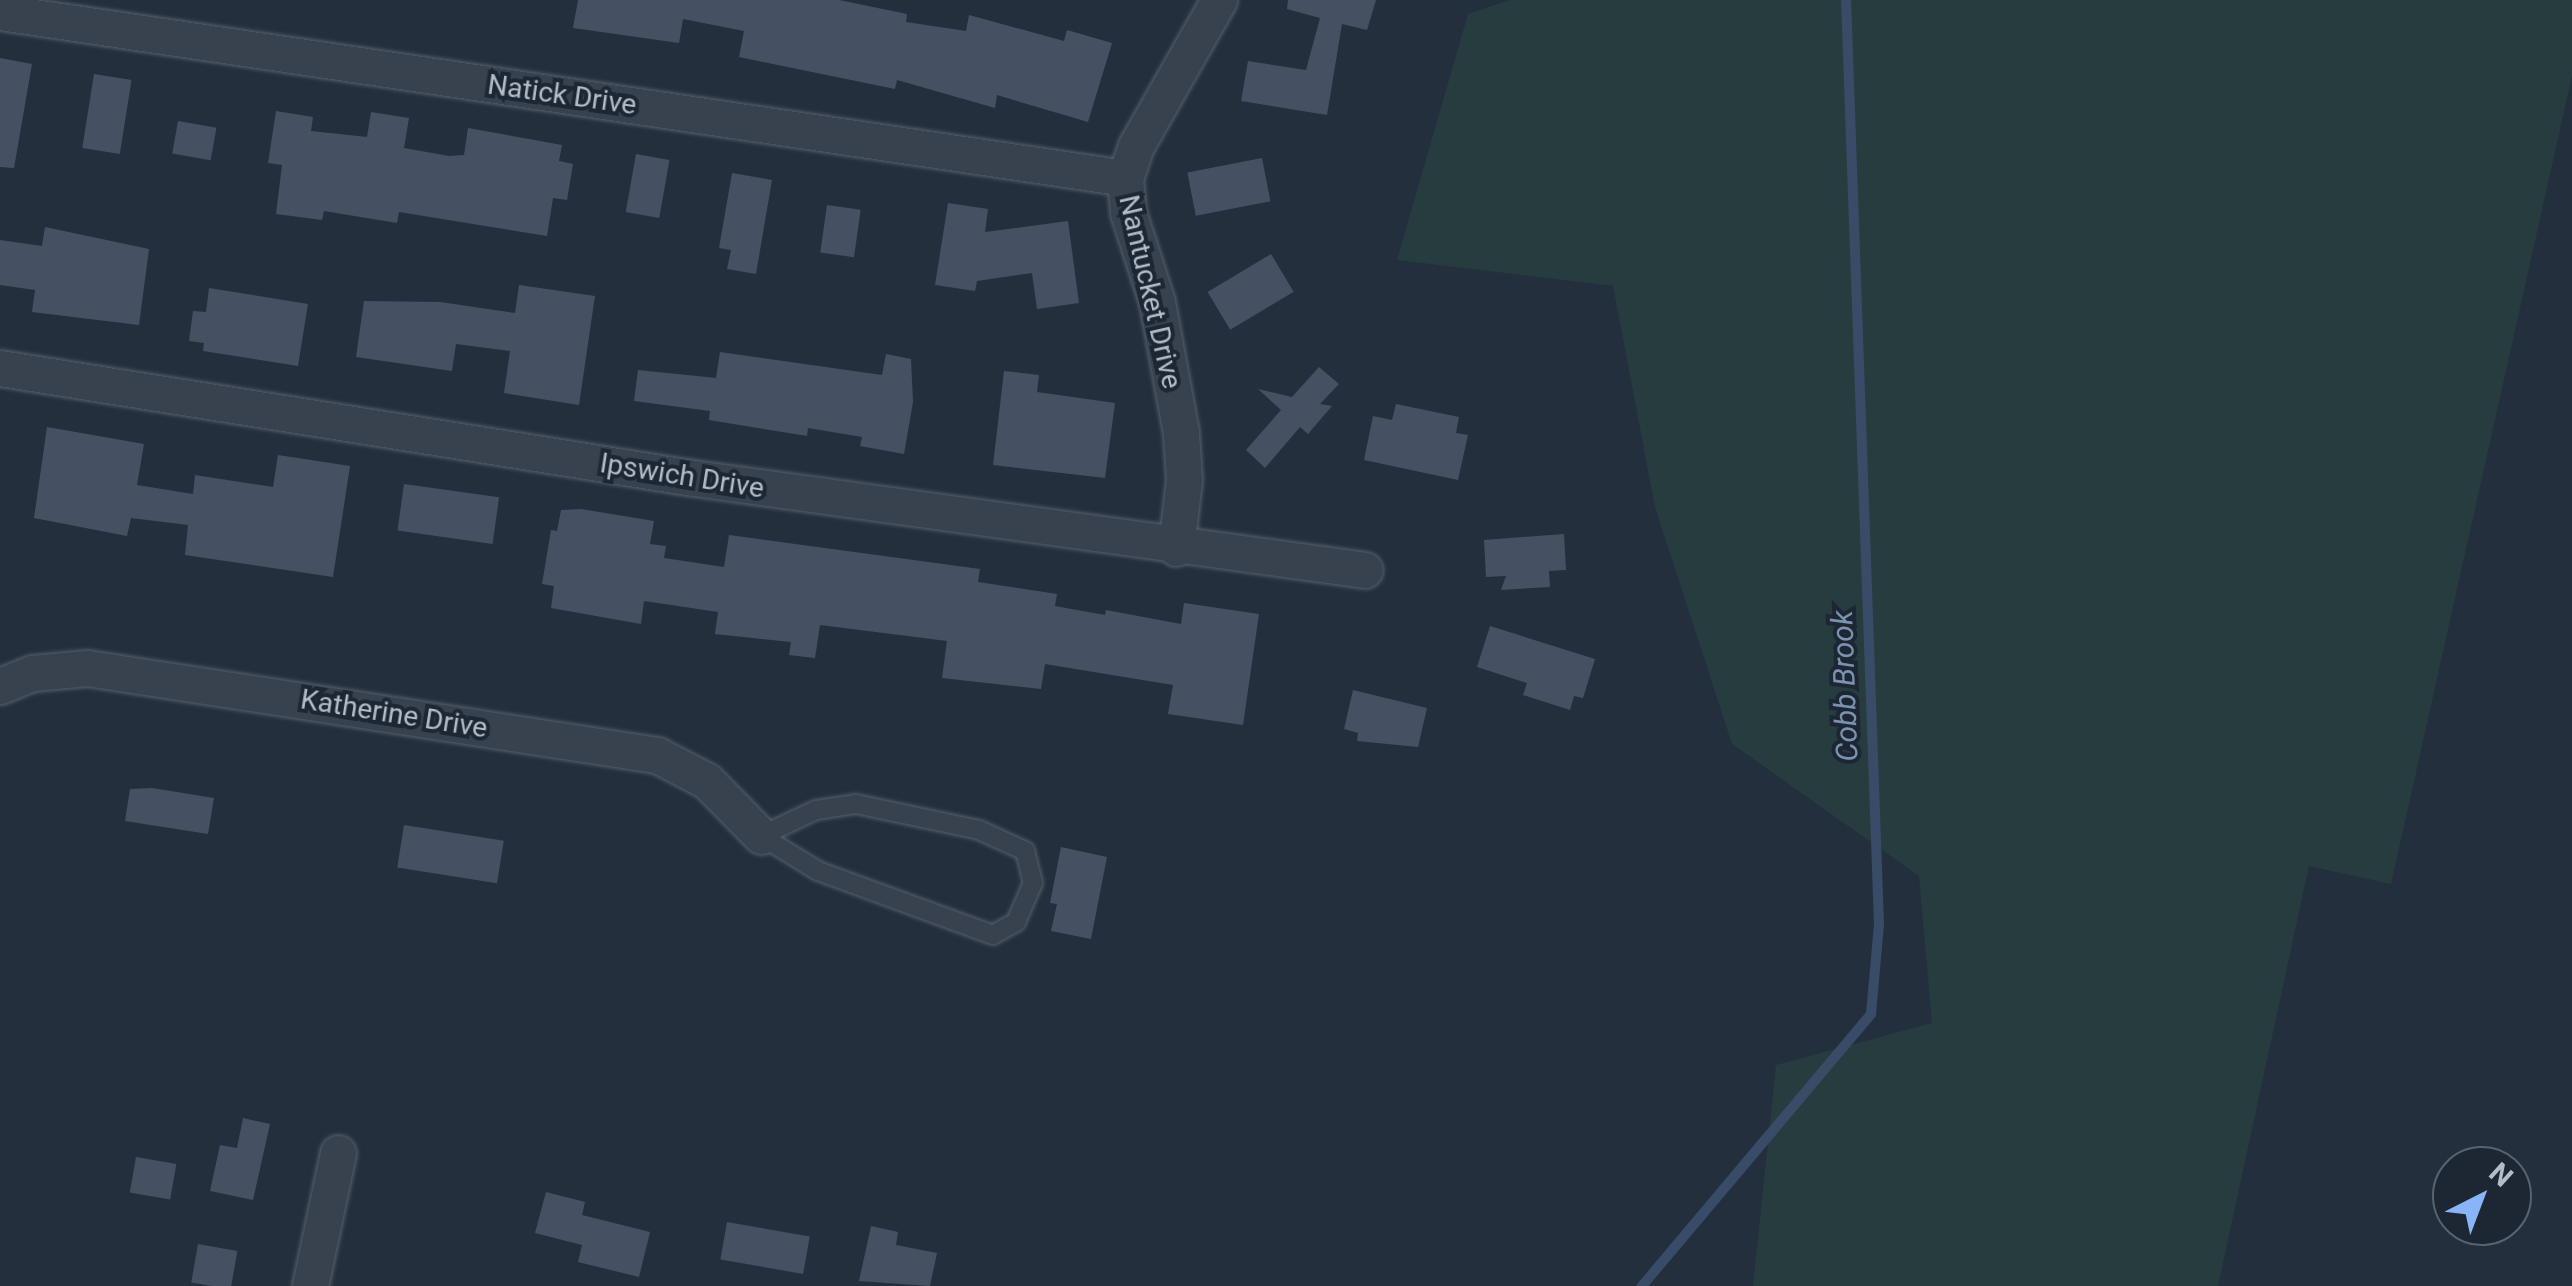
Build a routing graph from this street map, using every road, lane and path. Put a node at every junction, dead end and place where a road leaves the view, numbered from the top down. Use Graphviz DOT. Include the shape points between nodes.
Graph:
graph roads {
  1 [pos="1219,0"];
  2 [pos="0,12"];
  3 [pos="1125,178"];
  4 [pos="0,368"];
  5 [pos="1176,548"];
  6 [pos="1365,570"];
  7 [pos="0,686"];
  8 [pos="761,836"];
  9 [pos="338,1153"];
  10 [pos="310,1286"];
  1 -- 3 [label="street, Nantucket Drive" via="1136,146"];
  2 -- 3 [label="street, Natick Drive"];
  3 -- 5 [label="street, Nantucket Drive" via="1128,212 1158,302 1182,432"];
  4 -- 5 [label="street, Ipswich Drive"];
  5 -- 6 [label="street, Ipswich Drive"];
  7 -- 8 [label="street, Katherine Drive" via="33,673 87,668 657,755 707,780"];
  8 -- 8 [label="lane" via="816,810 856,804 980,830 1025,851 1032,883 1016,922 993,935 818,871"];
  9 -- 10 [label="street"];
}
